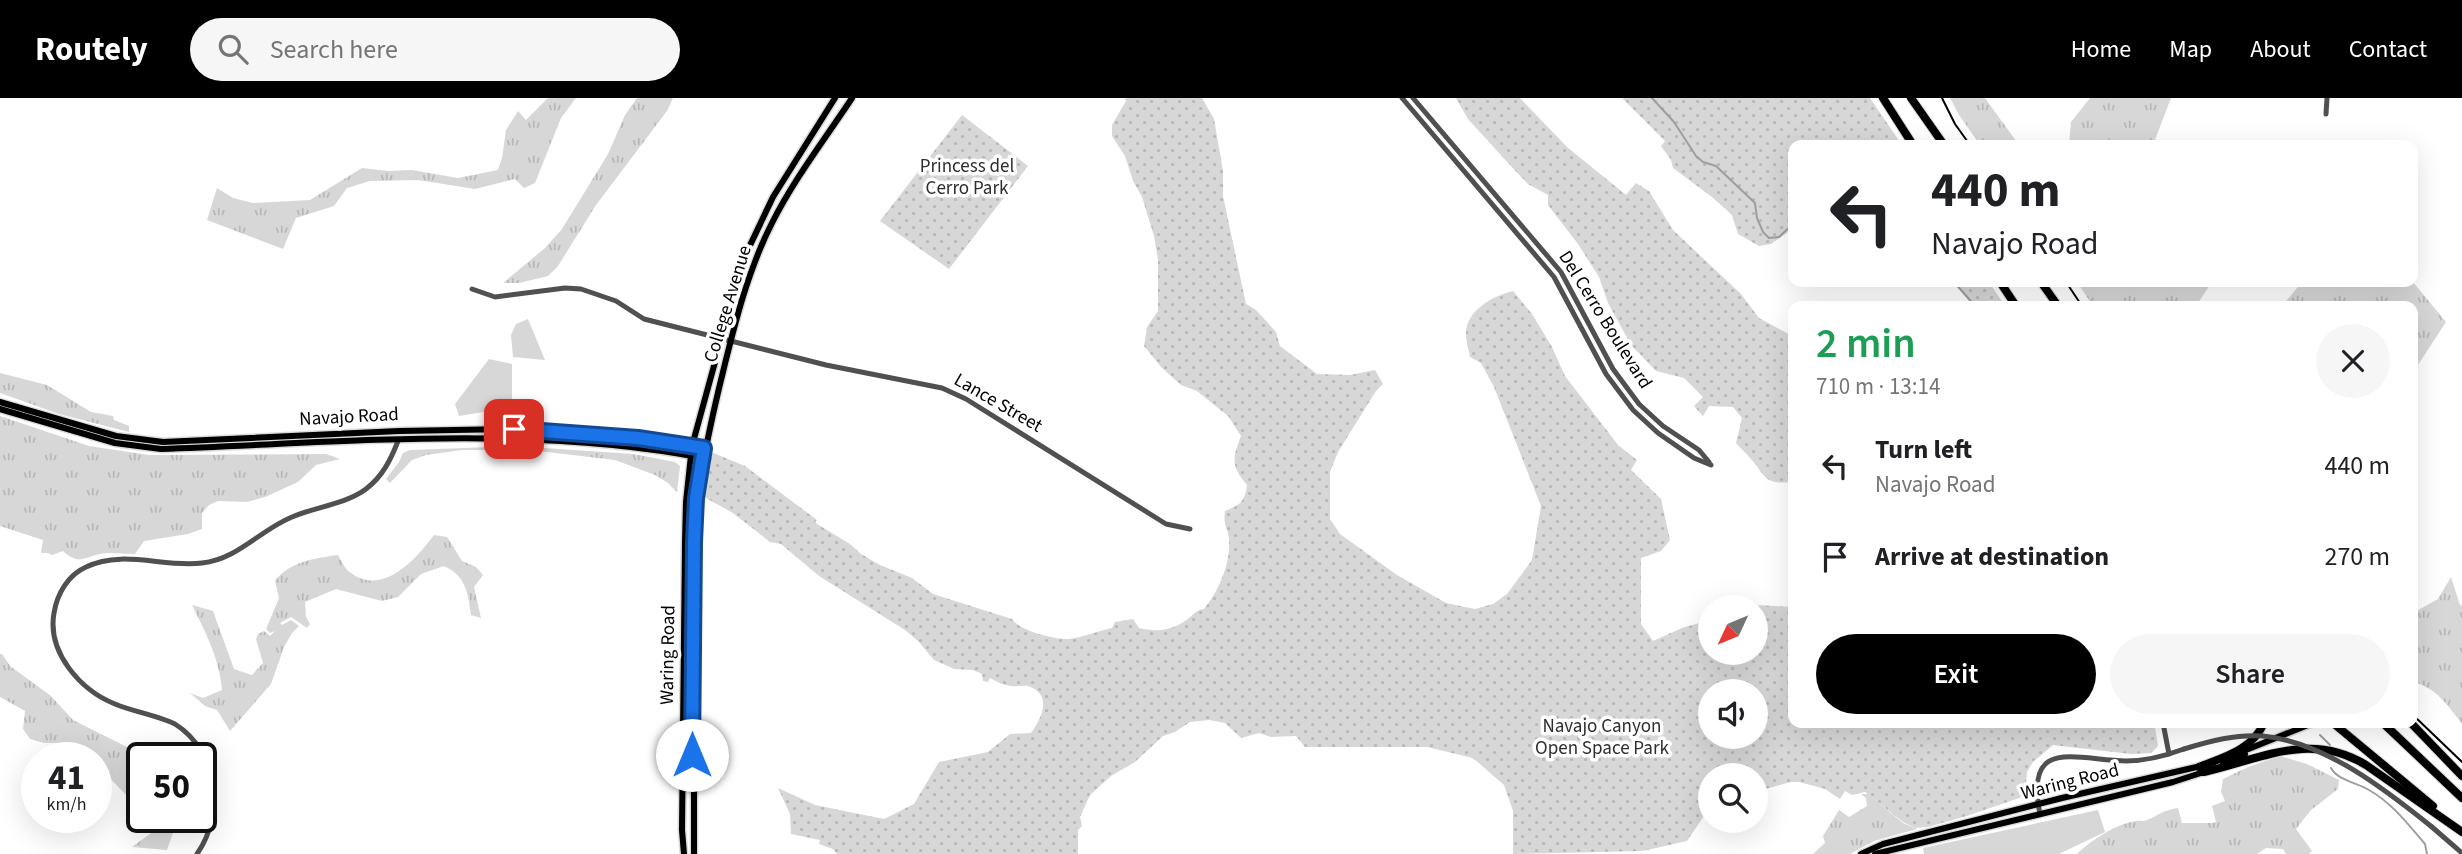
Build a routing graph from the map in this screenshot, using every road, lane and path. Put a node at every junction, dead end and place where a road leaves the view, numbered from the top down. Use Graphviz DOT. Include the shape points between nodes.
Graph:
graph roads {
  1 [pos="835,98"];
  2 [pos="852,98"];
  3 [pos="1402,98"];
  4 [pos="1413,98"];
  5 [pos="1883,98"];
  6 [pos="1911,98"];
  7 [pos="2327,98"];
  8 [pos="2326,114"];
  9 [pos="1910,140"];
  10 [pos="1940,140"];
  11 [pos="472,289"];
  12 [pos="719,339"];
  13 [pos="730,342"];
  14 [pos="0,402"];
  15 [pos="0,409"];
  16 [pos="465,429"];
  17 [pos="465,439"];
  18 [pos="398,440"];
  19 [pos="692,446"];
  20 [pos="704,448"];
  21 [pos="690,456"];
  22 [pos="703,458"];
  23 [pos="1190,529"];
  24 [pos="2164,728"];
  25 [pos="2262,728"];
  26 [pos="2302,728"];
  27 [pos="2339,728"];
  28 [pos="2388,728"];
  29 [pos="2415,728"];
  30 [pos="2169,754"];
  31 [pos="2201,770"];
  32 [pos="2462,776"];
  33 [pos="2462,798"];
  34 [pos="2038,806"];
  35 [pos="2040,814"];
  36 [pos="2462,831"];
  37 [pos="2462,853"];
  38 [pos="197,854"];
  39 [pos="684,854"];
  40 [pos="694,854"];
  41 [pos="1861,854"];
  42 [pos="1875,854"];
  1 -- 12 [label="main road, College Avenue" via="764,213 743,260"];
  2 -- 13 [label="main road, College Avenue" via="771,224 753,265"];
  3 -- 4 [label="street, Del Cerro Boulevard" via="1554,277 1606,374 1633,410 1658,433 1711,465 1699,450 1639,404 1613,369 1561,272"];
  5 -- 9 [label="highway"];
  6 -- 10 [label="highway"];
  7 -- 8 [label="street"];
  11 -- 12 [label="street, Lance Street" via="495,297 581,289 616,301 644,319"];
  12 -- 13 [label="street, Lance Street"];
  12 -- 19 [label="main road, College Avenue"];
  13 -- 20 [label="main road, College Avenue"];
  13 -- 23 [label="street, Lance Street" via="951,391 1166,524"];
  14 -- 16 [label="main road, Navajo Road" via="116,436 163,442"];
  15 -- 18 [label="main road, Navajo Road" via="115,443 161,449"];
  16 -- 17 [label="main road"];
  16 -- 19 [label="main road, Navajo Road" via="558,430"];
  17 -- 18 [label="main road, Navajo Road"];
  17 -- 21 [label="main road, Navajo Road" via="557,440"];
  18 -- 38 [label="street" via="383,473 365,490 289,518 223,558 191,564 104,561 85,567 61,591 53,633 59,653 73,673 108,701 175,724 197,744 213,784 214,813"];
  19 -- 20 [label="main road, Navajo Road"];
  19 -- 21 [label="main road, College Avenue"];
  20 -- 22 [label="main road, College Avenue"];
  21 -- 22 [label="main road, Navajo Road"];
  21 -- 39 [label="main road, Waring Road" via="685,542"];
  22 -- 40 [label="main road, Waring Road" via="694,542"];
  24 -- 30 [label="street"];
  25 -- 31 [label="highway" via="2246,747"];
  26 -- 31 [label="main road, Waring Road"];
  27 -- 36 [label="highway"];
  28 -- 33 [label="highway"];
  29 -- 32 [label="highway"];
  30 -- 34 [label="street" via="2129,761 2056,758 2038,774"];
  30 -- 37 [label="street, bridge" via="2238,736 2263,736 2312,749 2371,779"];
  31 -- 34 [label="main road, Waring Road"];
  31 -- 35 [label="main road, Waring Road"];
  31 -- 36 [label="highway" via="2309,747 2330,750 2365,765"];
  34 -- 35 [label="street"];
  34 -- 41 [label="main road, Waring Road" via="1883,844"];
  35 -- 42 [label="main road, Waring Road"];
}
